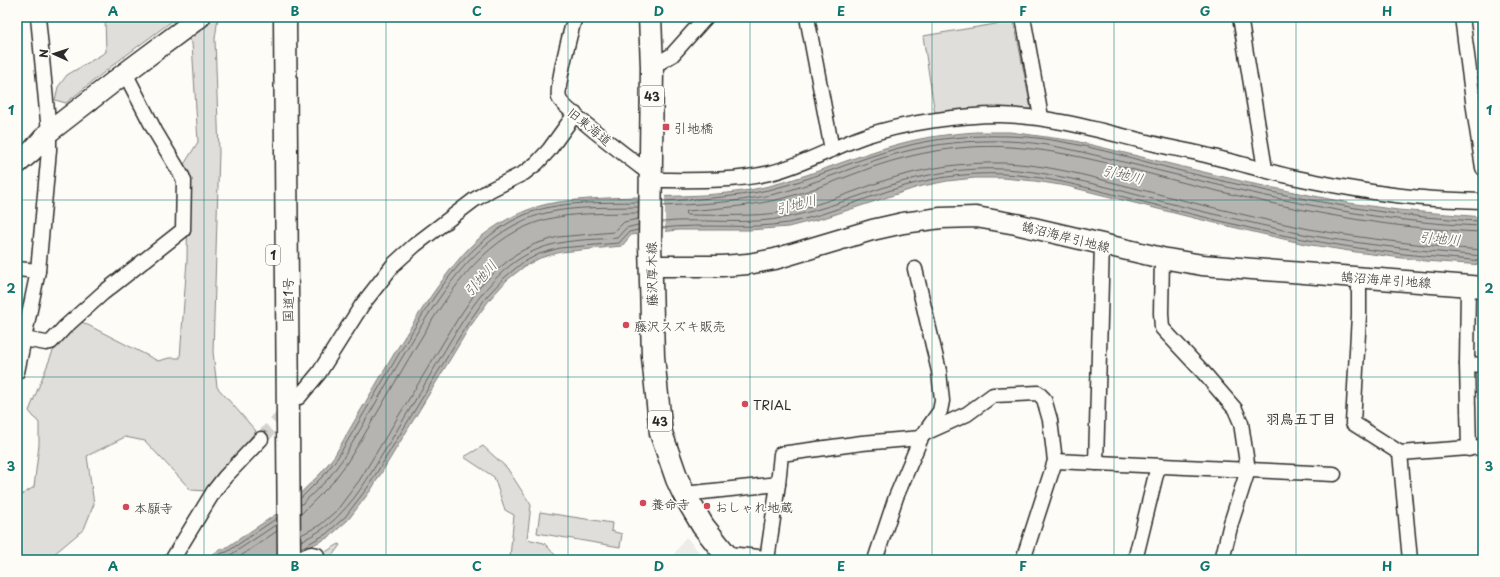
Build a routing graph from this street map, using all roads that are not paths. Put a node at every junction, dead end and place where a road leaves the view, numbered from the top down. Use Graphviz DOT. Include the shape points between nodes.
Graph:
graph roads {
  1 [pos="38,17"];
  2 [pos="200,17"];
  3 [pos="272,17"];
  4 [pos="285,17"];
  5 [pos="575,17"];
  6 [pos="650,17"];
  7 [pos="706,17"];
  8 [pos="807,17"];
  9 [pos="1022,17"];
  10 [pos="1240,17"];
  11 [pos="1462,17"];
  12 [pos="652,67"];
  13 [pos="125,73"];
  14 [pos="575,114"];
  15 [pos="1041,118"];
  16 [pos="49,132"];
  17 [pos="832,150"];
  18 [pos="17,164"];
  19 [pos="1483,168"];
  20 [pos="1265,169"];
  21 [pos="650,181"];
  22 [pos="1483,201"];
  23 [pos="1102,244"];
  24 [pos="1162,258"];
  25 [pos="652,266"];
  26 [pos="17,269"];
  27 [pos="915,269"];
  28 [pos="38,271"];
  29 [pos="1359,277"];
  30 [pos="1476,286"];
  31 [pos="24,339"];
  32 [pos="1467,364"];
  33 [pos="1483,365"];
  34 [pos="17,372"];
  35 [pos="299,397"];
  36 [pos="923,436"];
  37 [pos="261,439"];
  38 [pos="1483,447"];
  39 [pos="1469,449"];
  40 [pos="1400,453"];
  41 [pos="1055,462"];
  42 [pos="1096,463"];
  43 [pos="1158,466"];
  44 [pos="1248,470"];
  45 [pos="1334,474"];
  46 [pos="778,484"];
  47 [pos="281,488"];
  48 [pos="684,494"];
  49 [pos="317,555"];
  50 [pos="729,559"];
  51 [pos="172,560"];
  52 [pos="275,560"];
  53 [pos="288,560"];
  54 [pos="297,560"];
  55 [pos="758,560"];
  56 [pos="767,560"];
  57 [pos="875,560"];
  58 [pos="1023,560"];
  59 [pos="1135,560"];
  60 [pos="1222,560"];
  61 [pos="1410,560"];
  1 -- 16 [label="street"];
  2 -- 13 [label="street"];
  3 -- 47 [label="main road, 国道1号 / 1"];
  4 -- 47 [label="main road, 国道1号 / 1"];
  5 -- 14 [label="street, 旧東海道" via="558,93 560,101"];
  6 -- 12 [label="main road, 藤沢厚木線 / 43"];
  7 -- 12 [label="street" via="672,56"];
  8 -- 17 [label="street"];
  9 -- 15 [label="street"];
  10 -- 20 [label="street"];
  11 -- 19 [label="street"];
  12 -- 21 [label="main road, 藤沢厚木線 / 43"];
  13 -- 16 [label="street"];
  13 -- 31 [label="street" via="184,181 183,230 97,298 51,342"];
  14 -- 21 [label="street, 旧東海道"];
  14 -- 35 [label="street" via="537,163 524,173 474,200 414,245 394,264 362,305 319,373"];
  15 -- 17 [label="street" via="999,115 900,126"];
  15 -- 20 [label="street"];
  16 -- 18 [label="street"];
  16 -- 28 [label="street"];
  17 -- 21 [label="street" via="799,165 769,173 708,180"];
  20 -- 22 [label="street" via="1395,195"];
  21 -- 25 [label="main road, 藤沢厚木線 / 43"];
  23 -- 24 [label="street, 鵠沼海岸引地線"];
  23 -- 25 [label="street, 鵠沼海岸引地線" via="976,217 941,218 872,230 775,259 748,264"];
  23 -- 42 [label="street"];
  24 -- 29 [label="street, 鵠沼海岸引地線" via="1202,265"];
  24 -- 44 [label="street" via="1162,328 1235,409 1241,423"];
  25 -- 48 [label="main road, 藤沢厚木線 / 43" via="654,357 661,433"];
  26 -- 28 [label="street"];
  27 -- 36 [label="street" via="939,371 942,401 940,411"];
  28 -- 31 [label="street"];
  29 -- 30 [label="street, 鵠沼海岸引地線"];
  29 -- 40 [label="street" via="1353,423"];
  30 -- 32 [label="street"];
  31 -- 34 [label="street"];
  32 -- 33 [label="street"];
  32 -- 39 [label="street"];
  36 -- 41 [label="street" via="967,414 993,395 1038,392 1044,399 1050,420"];
  36 -- 46 [label="street" via="781,454"];
  36 -- 57 [label="street" via="890,511"];
  37 -- 51 [label="street" via="214,491"];
  38 -- 39 [label="street"];
  39 -- 40 [label="street"];
  40 -- 61 [label="street"];
  41 -- 42 [label="street"];
  41 -- 58 [label="street"];
  42 -- 43 [label="street"];
  43 -- 44 [label="street"];
  43 -- 59 [label="street"];
  44 -- 45 [label="street"];
  44 -- 60 [label="street"];
  46 -- 48 [label="street"];
  46 -- 56 [label="street"];
  47 -- 52 [label="main road, 国道1号 / 1"];
  47 -- 53 [label="main road, 国道1号 / 1"];
  48 -- 50 [label="main road, 藤沢厚木線 / 43" via="703,526"];
  49 -- 54 [label="street" via="311,554"];
  50 -- 55 [label="street"];
}
